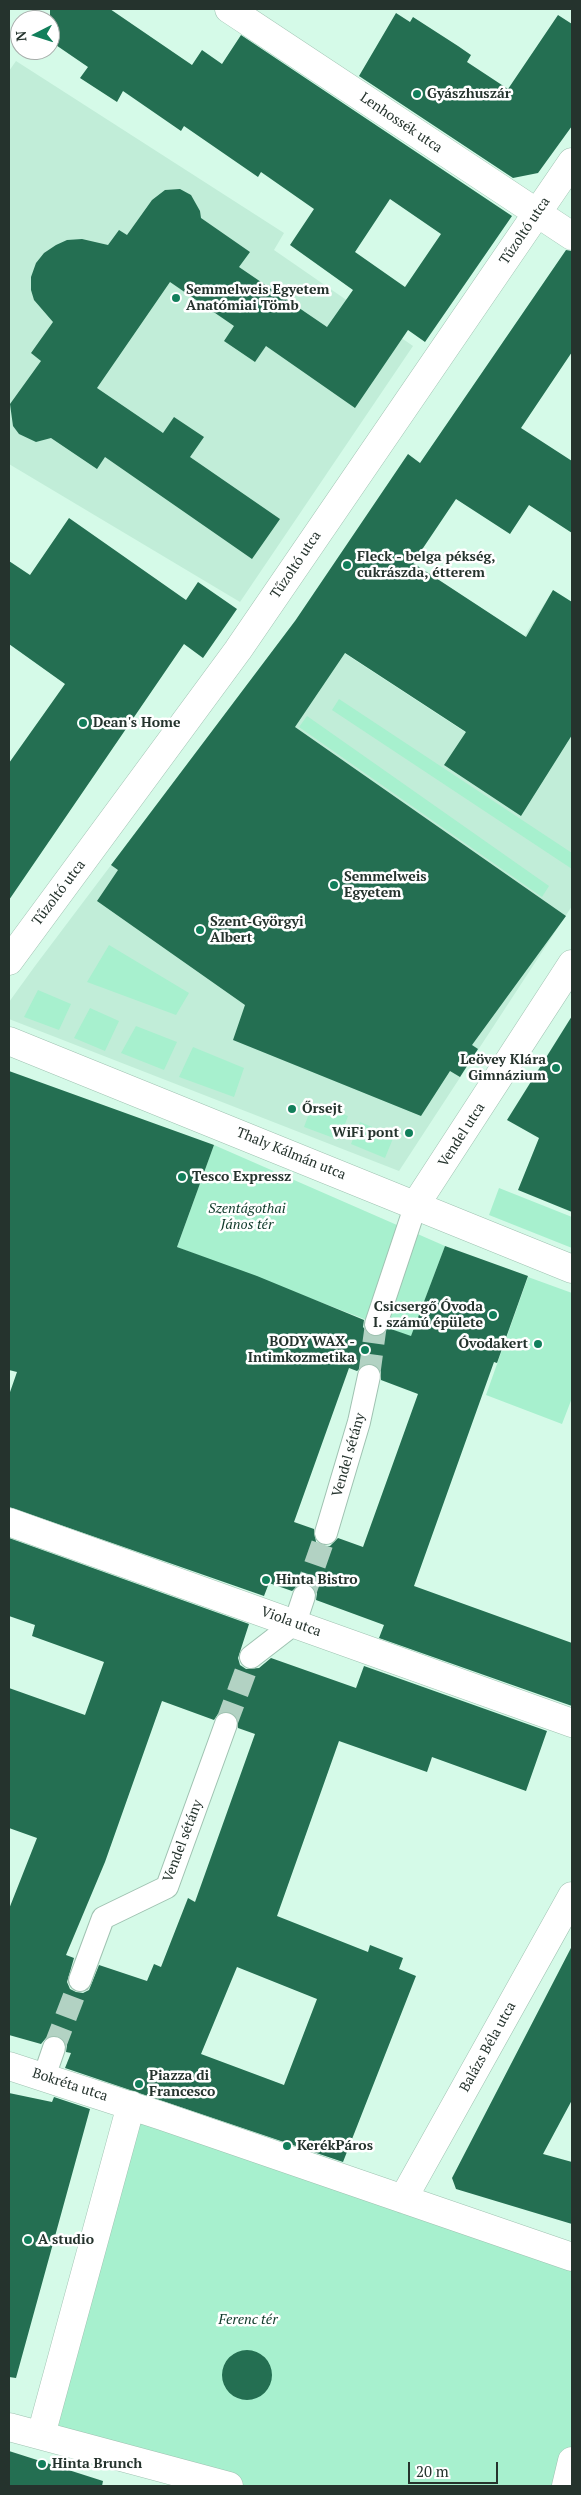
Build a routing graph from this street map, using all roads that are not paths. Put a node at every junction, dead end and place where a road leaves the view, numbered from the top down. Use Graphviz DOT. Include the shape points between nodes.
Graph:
graph roads {
  1 [pos="229,9"];
  2 [pos="572,162"];
  3 [pos="537,214"];
  4 [pos="572,236"];
  5 [pos="9,961"];
  6 [pos="572,964"];
  7 [pos="9,1041"];
  8 [pos="416,1204"];
  9 [pos="572,1269"];
  10 [pos="376,1324"];
  11 [pos="369,1376"];
  12 [pos="9,1522"];
  13 [pos="326,1533"];
  14 [pos="304,1596"];
  15 [pos="295,1623"];
  16 [pos="251,1657"];
  17 [pos="572,1723"];
  18 [pos="226,1724"];
  19 [pos="572,1896"];
  20 [pos="80,1980"];
  21 [pos="54,2048"];
  22 [pos="9,2066"];
  23 [pos="44,2077"];
  24 [pos="131,2105"];
  25 [pos="403,2198"];
  26 [pos="572,2256"];
  27 [pos="9,2426"];
  28 [pos="41,2435"];
  29 [pos="572,2461"];
  30 [pos="229,2486"];
  31 [pos="566,2486"];
  1 -- 3 [label="street, Lenhossék utca"];
  2 -- 3 [label="street, Tűzoltó utca"];
  3 -- 4 [label="street, Lenhossék utca"];
  3 -- 5 [label="street, Tűzoltó utca" via="238,650"];
  6 -- 8 [label="street, Vendel utca"];
  7 -- 8 [label="street, Thaly Kálmán utca"];
  8 -- 9 [label="street, Thaly Kálmán utca"];
  8 -- 10 [label="street"];
  11 -- 13 [label="street, Vendel sétány" via="359,1422"];
  12 -- 15 [label="street, Viola utca"];
  14 -- 15 [label="street"];
  15 -- 16 [label="street"];
  15 -- 17 [label="street, Viola utca"];
  18 -- 20 [label="street, Vendel sétány" via="167,1887 103,1918"];
  19 -- 25 [label="street, Balázs Béla utca"];
  21 -- 23 [label="street"];
  22 -- 23 [label="street, Bokréta utca"];
  23 -- 24 [label="street, Bokréta utca"];
  24 -- 25 [label="street"];
  24 -- 28 [label="street"];
  25 -- 26 [label="street"];
  27 -- 28 [label="street"];
  28 -- 30 [label="street"];
  29 -- 31 [label="street"];
}
